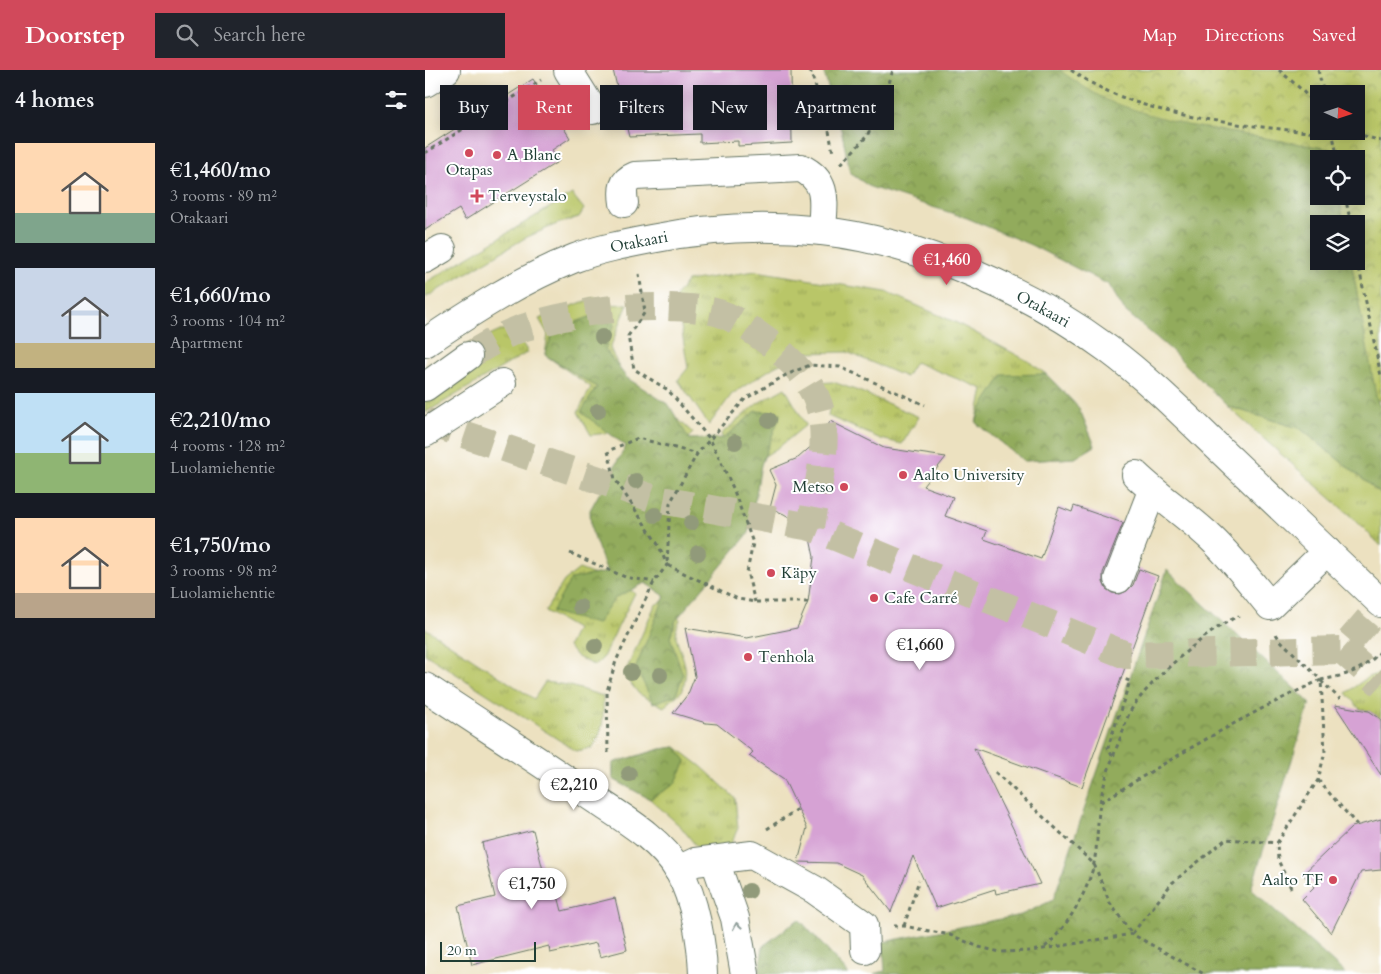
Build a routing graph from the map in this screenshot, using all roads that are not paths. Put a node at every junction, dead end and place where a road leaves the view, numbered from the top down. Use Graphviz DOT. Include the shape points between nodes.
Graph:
graph roads {
  1 [pos="446,70"];
  2 [pos="568,70"];
  3 [pos="425,83"];
  4 [pos="593,110"];
  5 [pos="624,203"];
  6 [pos="822,231"];
  7 [pos="425,342"];
  8 [pos="468,356"];
  9 [pos="501,383"];
  10 [pos="425,387"];
  11 [pos="425,433"];
  12 [pos="1327,551"];
  13 [pos="1118,579"];
  14 [pos="1381,603"];
  15 [pos="425,687"];
  16 [pos="715,860"];
  17 [pos="678,870"];
  18 [pos="864,937"];
  19 [pos="703,974"];
  20 [pos="745,974"];
  1 -- 3 [label="street"];
  2 -- 4 [label="street"];
  5 -- 6 [label="street" via="624,184 628,178 641,174 801,168 827,183"];
  6 -- 7 [label="street, Otakaari" via="717,230 612,247 541,273"];
  6 -- 12 [label="street, Otakaari" via="899,246 948,263 1023,297 1077,328 1108,349 1161,394"];
  8 -- 10 [label="street"];
  9 -- 11 [label="street"];
  12 -- 13 [label="street" via="1270,606 1211,537 1144,483"];
  12 -- 14 [label="street, Otakaari"];
  15 -- 17 [label="street" via="631,824 657,844"];
  16 -- 17 [label="street" via="695,862"];
  16 -- 18 [label="street" via="752,855 815,890"];
  20 -- 16 [label="street, one-way" via="735,918"];
  17 -- 19 [label="street" via="690,895"];
}
